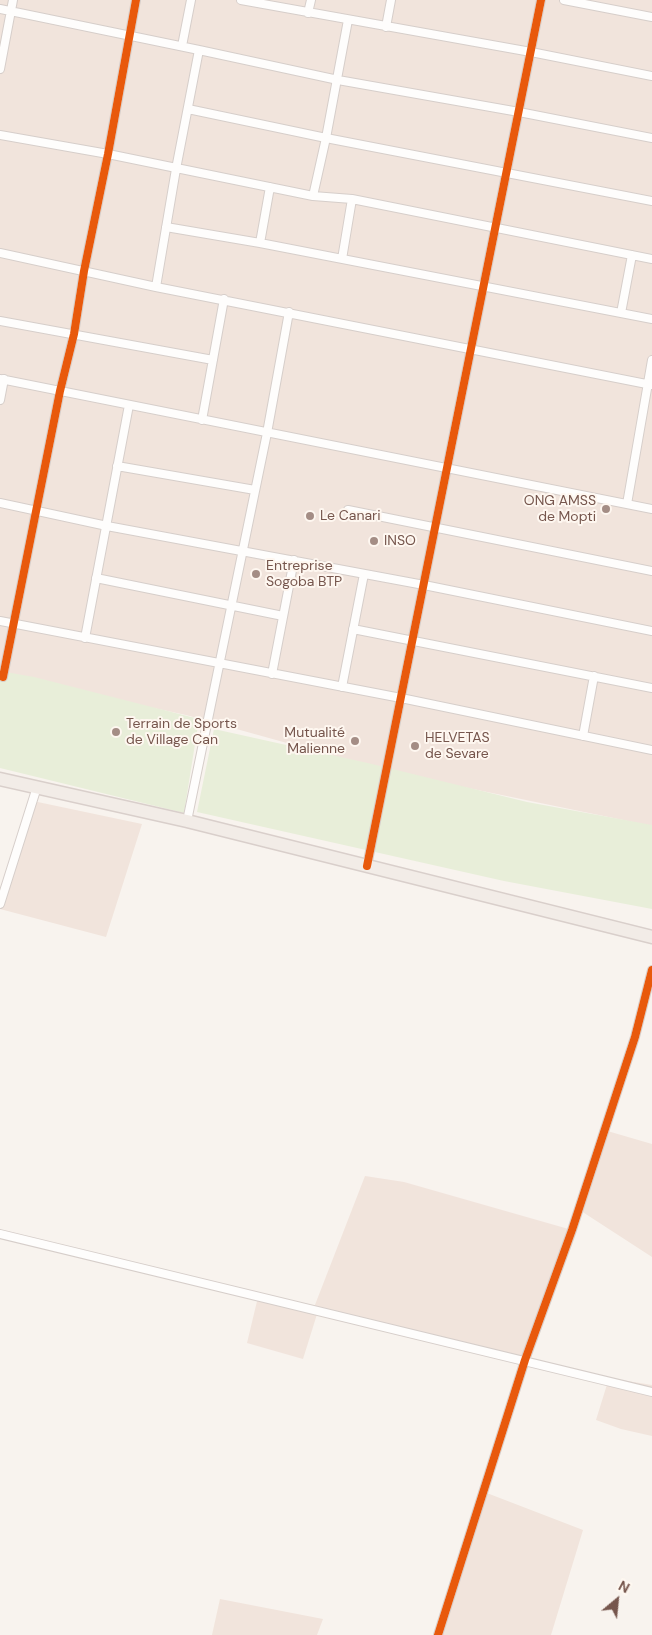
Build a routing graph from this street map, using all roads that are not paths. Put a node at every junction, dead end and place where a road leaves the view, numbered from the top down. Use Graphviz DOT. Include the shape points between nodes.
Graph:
graph roads {
  1 [pos="13,0"];
  2 [pos="136,0"];
  3 [pos="191,0"];
  4 [pos="241,0"];
  5 [pos="311,0"];
  6 [pos="391,0"];
  7 [pos="541,0"];
  8 [pos="564,0"];
  9 [pos="0,9"];
  10 [pos="10,11"];
  11 [pos="308,13"];
  12 [pos="652,17"];
  13 [pos="348,20"];
  14 [pos="386,27"];
  15 [pos="130,35"];
  16 [pos="182,46"];
  17 [pos="199,50"];
  18 [pos="531,52"];
  19 [pos="0,68"];
  20 [pos="652,76"];
  21 [pos="338,80"];
  22 [pos="188,109"];
  23 [pos="519,112"];
  24 [pos="0,135"];
  25 [pos="326,138"];
  26 [pos="652,138"];
  27 [pos="108,154"];
  28 [pos="176,169"];
  29 [pos="506,172"];
  30 [pos="270,188"];
  31 [pos="313,196"];
  32 [pos="352,199"];
  33 [pos="652,201"];
  34 [pos="166,227"];
  35 [pos="495,228"];
  36 [pos="260,243"];
  37 [pos="0,254"];
  38 [pos="632,255"];
  39 [pos="342,259"];
  40 [pos="652,259"];
  41 [pos="84,270"];
  42 [pos="156,287"];
  43 [pos="483,287"];
  44 [pos="224,299"];
  45 [pos="289,312"];
  46 [pos="621,313"];
  47 [pos="652,319"];
  48 [pos="0,321"];
  49 [pos="74,334"];
  50 [pos="471,348"];
  51 [pos="213,360"];
  52 [pos="652,360"];
  53 [pos="2,379"];
  54 [pos="650,384"];
  55 [pos="60,391"];
  56 [pos="0,400"];
  57 [pos="129,405"];
  58 [pos="202,420"];
  59 [pos="267,433"];
  60 [pos="117,466"];
  61 [pos="447,468"];
  62 [pos="255,490"];
  63 [pos="0,503"];
  64 [pos="627,504"];
  65 [pos="652,509"];
  66 [pos="348,510"];
  67 [pos="36,511"];
  68 [pos="107,526"];
  69 [pos="436,528"];
  70 [pos="242,550"];
  71 [pos="294,560"];
  72 [pos="652,571"];
  73 [pos="364,574"];
  74 [pos="96,578"];
  75 [pos="424,585"];
  76 [pos="230,606"];
  77 [pos="283,616"];
  78 [pos="0,621"];
  79 [pos="14,624"];
  80 [pos="353,629"];
  81 [pos="652,632"];
  82 [pos="85,638"];
  83 [pos="412,641"];
  84 [pos="218,664"];
  85 [pos="272,674"];
  86 [pos="594,676"];
  87 [pos="3,677"];
  88 [pos="342,687"];
  89 [pos="652,688"];
  90 [pos="401,698"];
  91 [pos="582,736"];
  92 [pos="652,750"];
  93 [pos="0,779"];
  94 [pos="37,787"];
  95 [pos="187,822"];
  96 [pos="367,866"];
  97 [pos="0,904"];
  98 [pos="652,937"];
  99 [pos="652,970"];
  100 [pos="0,1234"];
  101 [pos="525,1360"];
  102 [pos="652,1392"];
  103 [pos="438,1635"];
  1 -- 10 [label="street"];
  2 -- 15 [label="street"];
  3 -- 16 [label="street"];
  4 -- 11 [label="street"];
  5 -- 11 [label="street"];
  6 -- 14 [label="street"];
  7 -- 18 [label="street"];
  8 -- 12 [label="street"];
  9 -- 10 [label="street"];
  10 -- 15 [label="street"];
  10 -- 19 [label="street"];
  11 -- 13 [label="street"];
  13 -- 14 [label="street"];
  13 -- 21 [label="street"];
  14 -- 18 [label="street"];
  15 -- 16 [label="street"];
  15 -- 27 [label="street"];
  16 -- 17 [label="street"];
  17 -- 21 [label="street"];
  17 -- 22 [label="street"];
  18 -- 20 [label="street"];
  18 -- 23 [label="street"];
  21 -- 23 [label="street"];
  21 -- 25 [label="street"];
  22 -- 25 [label="street"];
  22 -- 28 [label="street"];
  23 -- 26 [label="street"];
  23 -- 29 [label="street"];
  24 -- 27 [label="street"];
  25 -- 29 [label="street"];
  25 -- 31 [label="street"];
  27 -- 28 [label="street"];
  27 -- 41 [label="street"];
  28 -- 30 [label="street"];
  28 -- 34 [label="street"];
  29 -- 33 [label="street"];
  29 -- 35 [label="street"];
  30 -- 31 [label="street"];
  30 -- 36 [label="street"];
  31 -- 32 [label="street"];
  32 -- 35 [label="street"];
  32 -- 39 [label="street"];
  34 -- 36 [label="street"];
  34 -- 42 [label="street"];
  35 -- 38 [label="street"];
  35 -- 43 [label="street"];
  36 -- 39 [label="street"];
  37 -- 41 [label="street"];
  38 -- 40 [label="street"];
  38 -- 46 [label="street"];
  39 -- 43 [label="street"];
  41 -- 42 [label="street"];
  41 -- 49 [label="street"];
  42 -- 44 [label="street"];
  43 -- 46 [label="street"];
  43 -- 50 [label="street"];
  44 -- 45 [label="street"];
  44 -- 51 [label="street"];
  45 -- 50 [label="street"];
  45 -- 59 [label="street"];
  46 -- 47 [label="street"];
  48 -- 49 [label="street"];
  49 -- 51 [label="street"];
  49 -- 55 [label="street"];
  50 -- 54 [label="street"];
  50 -- 61 [label="street"];
  51 -- 58 [label="street"];
  52 -- 54 [label="street"];
  53 -- 55 [label="street"];
  53 -- 56 [label="street"];
  54 -- 64 [label="street"];
  55 -- 57 [label="street"];
  55 -- 67 [label="street"];
  57 -- 58 [label="street"];
  57 -- 60 [label="street"];
  58 -- 59 [label="street"];
  59 -- 61 [label="street"];
  59 -- 62 [label="street"];
  60 -- 62 [label="street"];
  60 -- 68 [label="street"];
  61 -- 64 [label="street"];
  61 -- 69 [label="street"];
  62 -- 70 [label="street"];
  63 -- 67 [label="street"];
  64 -- 65 [label="street"];
  66 -- 69 [label="street"];
  67 -- 68 [label="street"];
  67 -- 79 [label="street"];
  68 -- 70 [label="street"];
  68 -- 74 [label="street"];
  69 -- 72 [label="street"];
  69 -- 75 [label="street"];
  70 -- 71 [label="street"];
  70 -- 76 [label="street"];
  71 -- 73 [label="street"];
  71 -- 77 [label="street"];
  73 -- 75 [label="street"];
  73 -- 80 [label="street"];
  74 -- 76 [label="street"];
  74 -- 82 [label="street"];
  75 -- 81 [label="street"];
  75 -- 83 [label="street"];
  76 -- 77 [label="street"];
  76 -- 84 [label="street"];
  77 -- 85 [label="street"];
  78 -- 79 [label="street"];
  79 -- 82 [label="street"];
  79 -- 87 [label="street"];
  80 -- 83 [label="street"];
  80 -- 88 [label="street"];
  82 -- 84 [label="street"];
  83 -- 86 [label="street"];
  83 -- 90 [label="street"];
  84 -- 85 [label="street"];
  84 -- 95 [label="street"];
  85 -- 88 [label="street"];
  86 -- 89 [label="street"];
  86 -- 91 [label="street"];
  88 -- 90 [label="street"];
  90 -- 91 [label="street"];
  90 -- 96 [label="street"];
  91 -- 92 [label="street"];
  93 -- 94 [label="main road"];
  94 -- 95 [label="main road"];
  94 -- 97 [label="street"];
  95 -- 96 [label="main road"];
  96 -- 98 [label="main road"];
  99 -- 101 [label="street" via="635,1037 572,1230"];
  100 -- 101 [label="street"];
  101 -- 102 [label="street"];
  101 -- 103 [label="street"];
}
